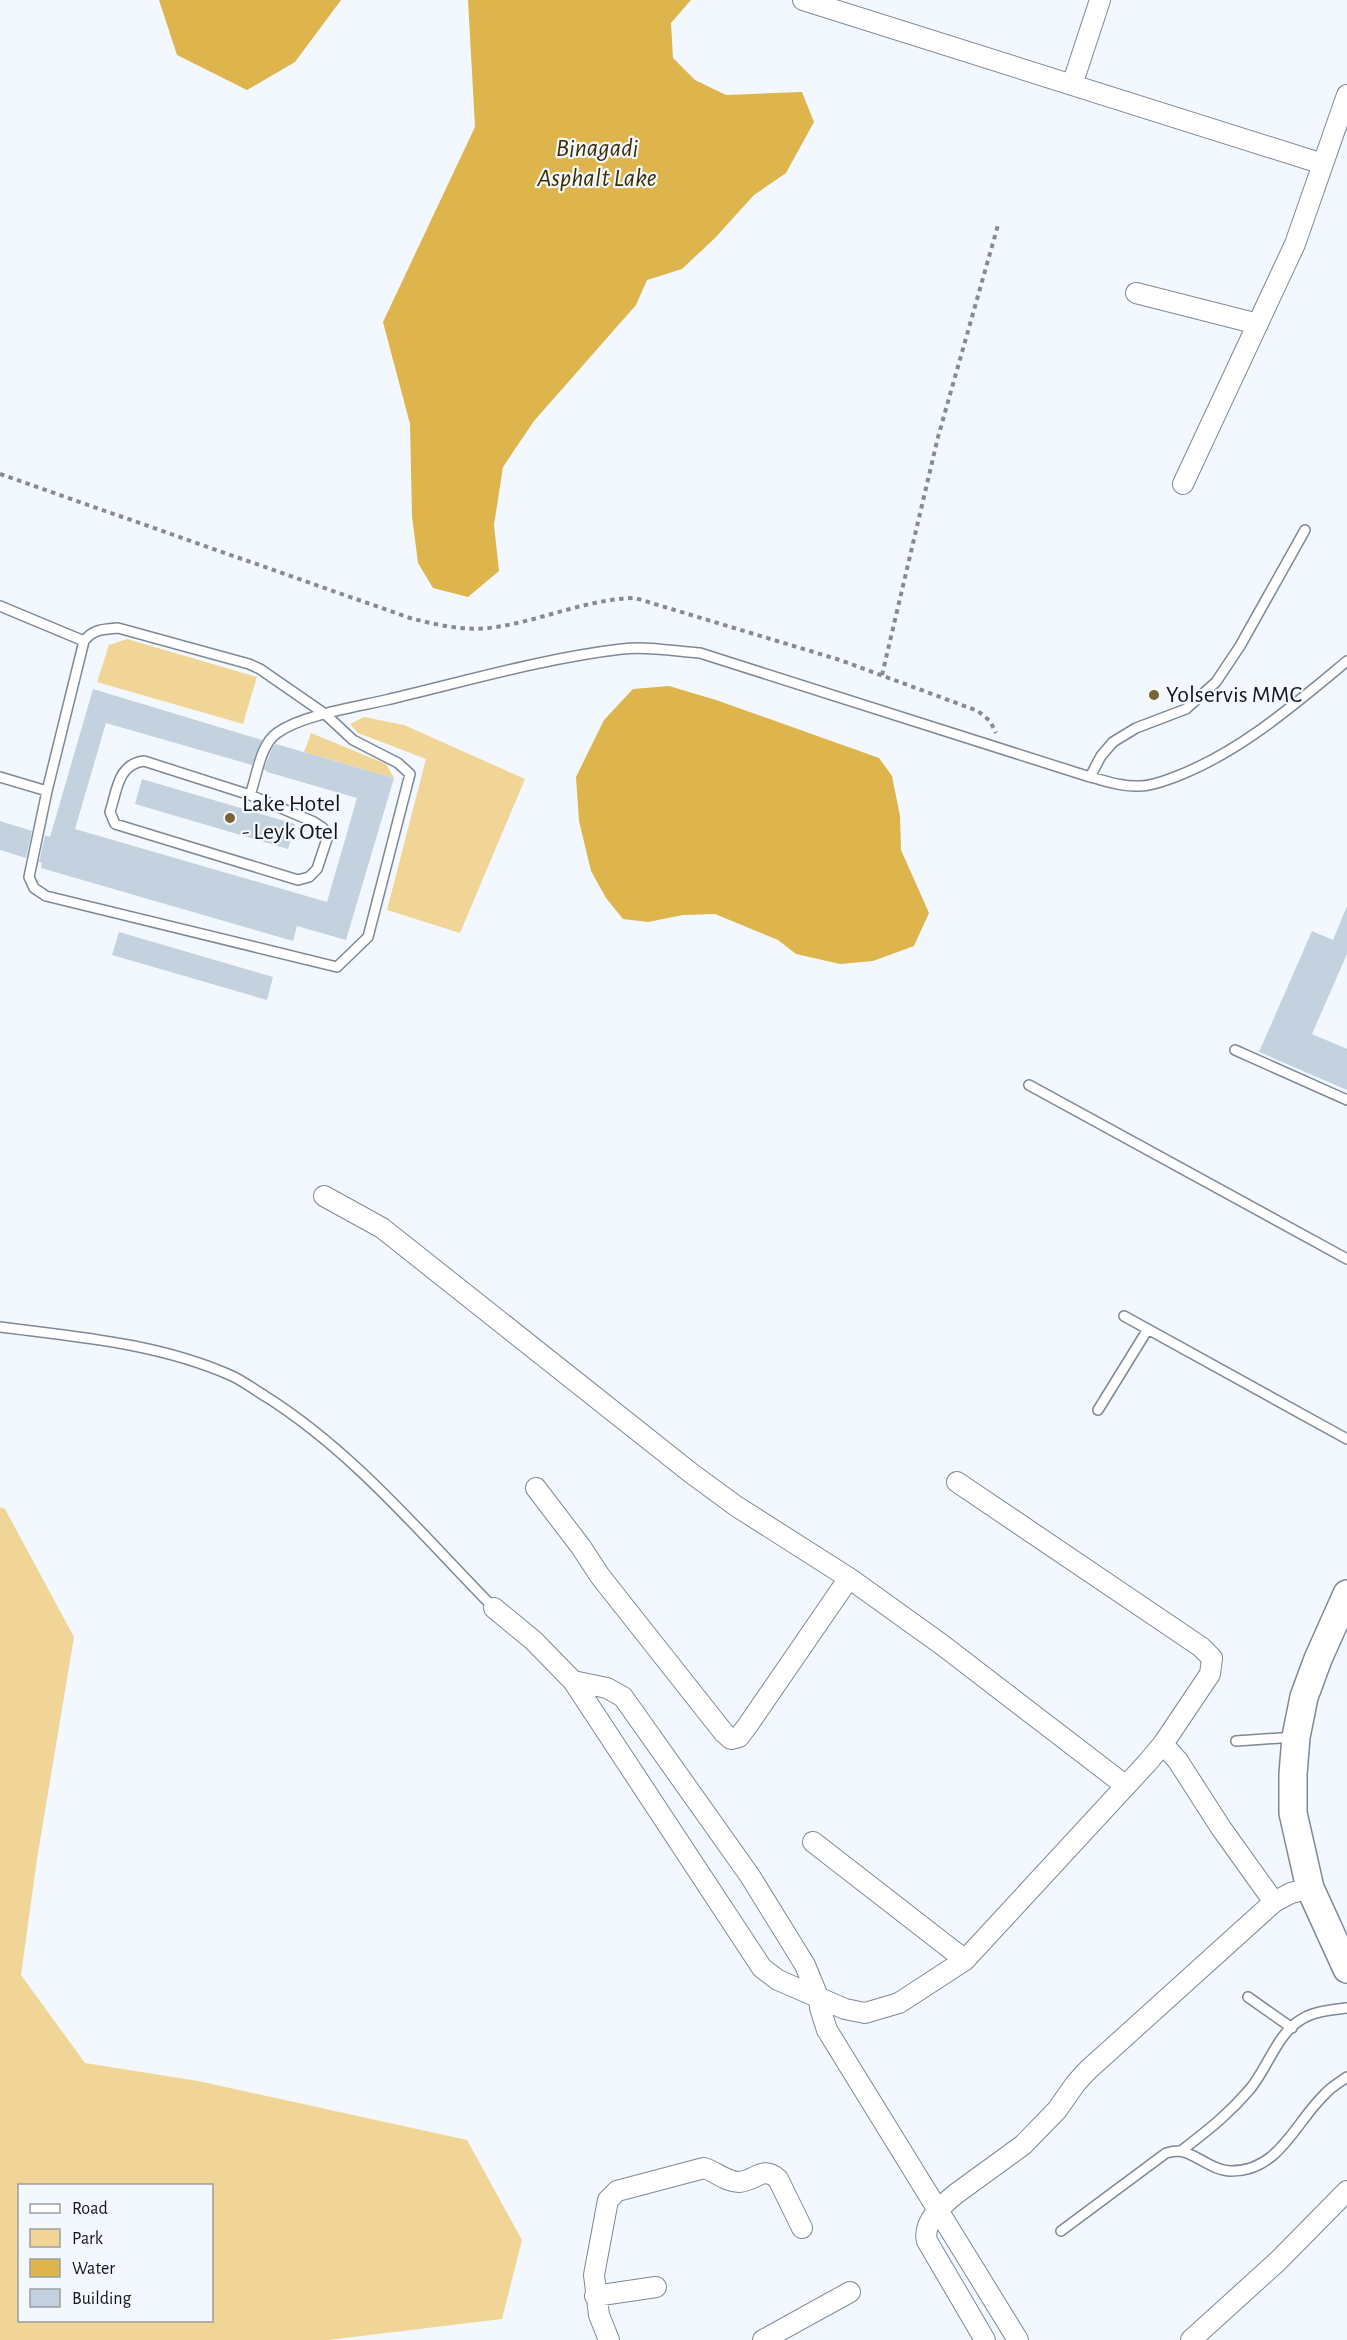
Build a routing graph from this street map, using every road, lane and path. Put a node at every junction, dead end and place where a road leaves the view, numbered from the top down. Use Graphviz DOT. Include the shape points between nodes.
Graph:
graph roads {
  1 [pos="803,0"];
  2 [pos="1100,0"];
  3 [pos="1072,84"];
  4 [pos="1347,95"];
  5 [pos="1323,164"];
  6 [pos="998,225"];
  7 [pos="1136,293"];
  8 [pos="1257,324"];
  9 [pos="0,474"];
  10 [pos="1182,483"];
  11 [pos="1305,530"];
  12 [pos="0,606"];
  13 [pos="84,641"];
  14 [pos="1347,661"];
  15 [pos="882,675"];
  16 [pos="325,714"];
  17 [pos="1004,750"];
  18 [pos="0,777"];
  19 [pos="1090,777"];
  20 [pos="47,791"];
  21 [pos="250,795"];
  22 [pos="1234,1050"];
  23 [pos="1029,1085"];
  24 [pos="1347,1100"];
  25 [pos="324,1196"];
  26 [pos="1347,1259"];
  27 [pos="1124,1316"];
  28 [pos="0,1327"];
  29 [pos="1148,1329"];
  30 [pos="1098,1410"];
  31 [pos="1347,1439"];
  32 [pos="957,1482"];
  33 [pos="536,1488"];
  34 [pos="849,1578"];
  35 [pos="1347,1594"];
  36 [pos="494,1608"];
  37 [pos="573,1681"];
  38 [pos="1296,1737"];
  39 [pos="1236,1741"];
  40 [pos="1163,1744"];
  41 [pos="1126,1786"];
  42 [pos="813,1842"];
  43 [pos="1310,1888"];
  44 [pos="1274,1902"];
  45 [pos="965,1959"];
  46 [pos="1347,1969"];
  47 [pos="1248,1997"];
  48 [pos="819,1999"];
  49 [pos="1347,2008"];
  50 [pos="1292,2028"];
  51 [pos="1347,2077"];
  52 [pos="1181,2151"];
  53 [pos="1347,2191"];
  54 [pos="938,2211"];
  55 [pos="802,2228"];
  56 [pos="1061,2231"];
  57 [pos="656,2287"];
  58 [pos="850,2292"];
  59 [pos="595,2296"];
  60 [pos="609,2340"];
  61 [pos="763,2340"];
  62 [pos="985,2340"];
  63 [pos="1018,2340"];
  64 [pos="1191,2340"];
  1 -- 3 [label="street"];
  2 -- 3 [label="street"];
  3 -- 5 [label="street"];
  4 -- 5 [label="street"];
  5 -- 8 [label="street" via="1295,244"];
  6 -- 15 [label="path" via="938,437"];
  7 -- 8 [label="street"];
  8 -- 10 [label="street"];
  9 -- 15 [label="path" via="444,627 495,628 614,599 635,598"];
  11 -- 19 [label="lane" via="1216,682 1186,709 1136,728 1113,742"];
  12 -- 13 [label="lane"];
  13 -- 16 [label="lane" via="90,633 118,628 249,663"];
  13 -- 20 [label="lane"];
  14 -- 19 [label="lane" via="1293,705 1208,763 1140,786"];
  15 -- 17 [label="path" via="978,711 990,721"];
  16 -- 17 [label="lane" via="522,668 624,649 659,649 700,653"];
  16 -- 20 [label="lane" via="353,740 398,763 410,774 368,937 337,967 46,896 34,888 29,877"];
  16 -- 21 [label="lane" via="276,734 267,744"];
  17 -- 19 [label="lane"];
  18 -- 20 [label="lane"];
  21 -- 21 [label="lane" via="144,761 132,762 125,769 110,812 115,824 298,879 309,877 317,868 327,839 323,828"];
  22 -- 24 [label="lane"];
  23 -- 26 [label="lane"];
  25 -- 34 [label="street" via="382,1228 736,1506"];
  27 -- 29 [label="lane"];
  28 -- 36 [label="lane" via="126,1343 179,1356 231,1376 286,1409 347,1457"];
  29 -- 30 [label="lane"];
  29 -- 31 [label="lane"];
  32 -- 40 [label="street" via="1212,1658 1210,1674"];
  33 -- 34 [label="street" via="681,1681 731,1739 739,1737 748,1725"];
  34 -- 41 [label="street"];
  35 -- 38 [label="main road" via="1318,1659"];
  36 -- 37 [label="street"];
  37 -- 48 [label="street" via="762,1968"];
  37 -- 48 [label="street" via="607,1688 623,1697 750,1876 805,1965"];
  38 -- 39 [label="lane"];
  38 -- 43 [label="main road" via="1293,1814"];
  40 -- 41 [label="street"];
  40 -- 44 [label="street"];
  41 -- 45 [label="street"];
  42 -- 45 [label="street"];
  43 -- 44 [label="street"];
  43 -- 46 [label="main road"];
  44 -- 54 [label="street" via="1088,2070 1023,2145"];
  45 -- 48 [label="street" via="899,2003 865,2013"];
  47 -- 50 [label="lane"];
  48 -- 54 [label="street" via="827,2030"];
  49 -- 50 [label="lane" via="1302,2019"];
  50 -- 52 [label="lane" via="1229,2114"];
  51 -- 52 [label="lane" via="1324,2094 1280,2150 1263,2163 1229,2171"];
  52 -- 56 [label="lane" via="1166,2153"];
  53 -- 64 [label="street"];
  54 -- 62 [label="street" via="928,2225 927,2241"];
  54 -- 63 [label="street"];
  55 -- 59 [label="street" via="778,2179 771,2174 738,2182 704,2168 617,2191 608,2200 594,2275"];
  57 -- 59 [label="street"];
  58 -- 61 [label="street"];
  59 -- 60 [label="street"];
}
